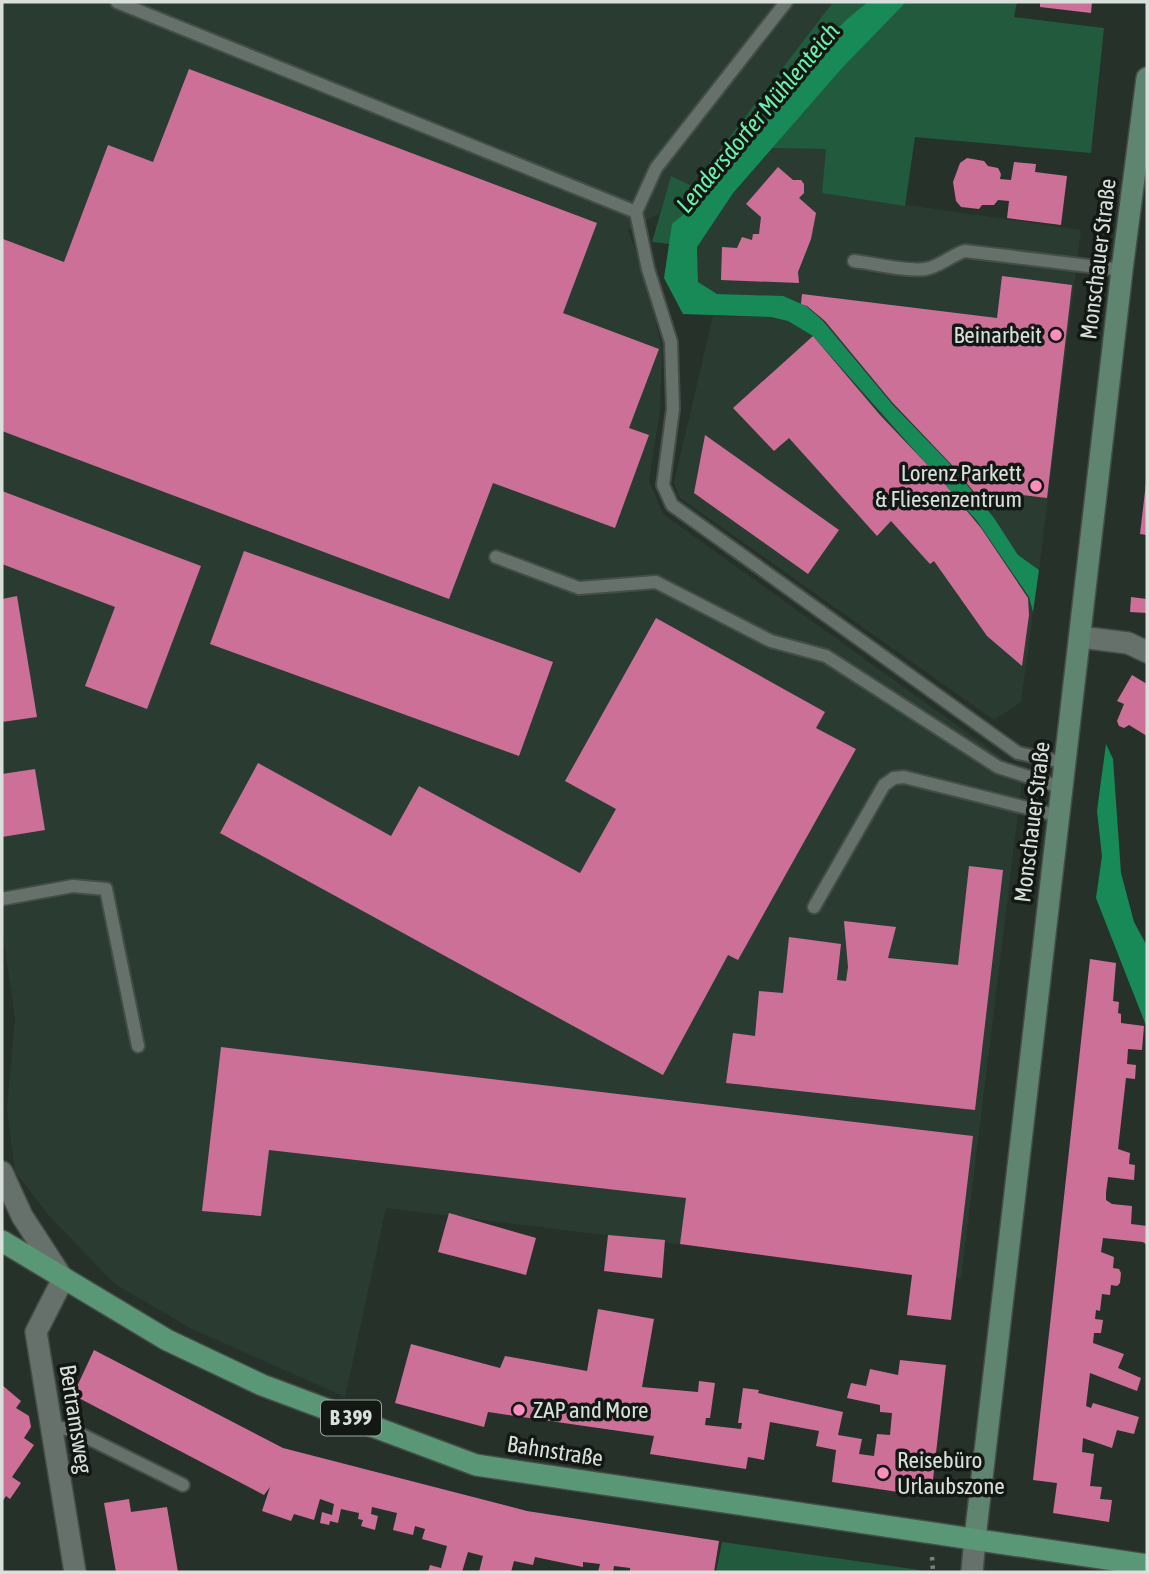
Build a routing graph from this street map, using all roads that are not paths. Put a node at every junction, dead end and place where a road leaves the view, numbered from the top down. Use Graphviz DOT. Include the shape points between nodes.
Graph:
graph roads {
  1 [pos="117,2"];
  2 [pos="786,2"];
  3 [pos="1147,78"];
  4 [pos="636,212"];
  5 [pos="854,261"];
  6 [pos="1122,270"];
  7 [pos="496,557"];
  8 [pos="1080,637"];
  9 [pos="1147,652"];
  10 [pos="1066,763"];
  11 [pos="1063,788"];
  12 [pos="1059,816"];
  13 [pos="2,899"];
  14 [pos="814,907"];
  15 [pos="138,1046"];
  16 [pos="2,1172"];
  17 [pos="2,1241"];
  18 [pos="63,1279"];
  19 [pos="50,1426"];
  20 [pos="183,1485"];
  21 [pos="975,1538"];
  22 [pos="1147,1565"];
  23 [pos="75,1572"];
  24 [pos="971,1572"];
  1 -- 4 [label="lane"];
  2 -- 4 [label="lane" via="656,168"];
  3 -- 6 [label="street, Monschauer Straße"];
  4 -- 10 [label="lane" via="671,342 673,409 663,485 672,505 1018,753"];
  5 -- 6 [label="lane" via="923,270 965,251"];
  6 -- 8 [label="street, Monschauer Straße"];
  7 -- 11 [label="lane" via="579,588 656,582 771,641 826,656 998,767"];
  8 -- 9 [label="street" via="1128,643"];
  8 -- 10 [label="street, Monschauer Straße"];
  10 -- 11 [label="street, Monschauer Straße"];
  11 -- 12 [label="street, Monschauer Straße"];
  12 -- 14 [label="lane" via="894,778 884,785"];
  12 -- 21 [label="street, Monschauer Straße"];
  13 -- 15 [label="lane" via="73,886 106,889"];
  16 -- 18 [label="street" via="22,1216"];
  17 -- 18 [label="main road, Bahnstraße / B 399"];
  18 -- 19 [label="street, Bertramsweg" via="36,1332"];
  18 -- 21 [label="main road, Bahnstraße / B 399" via="167,1340 262,1385 477,1465"];
  19 -- 20 [label="lane" via="72,1430"];
  19 -- 23 [label="street, Bertramsweg"];
  21 -- 22 [label="main road, Bahnstraße / B 399"];
  21 -- 24 [label="street, Monschauer Straße"];
}
